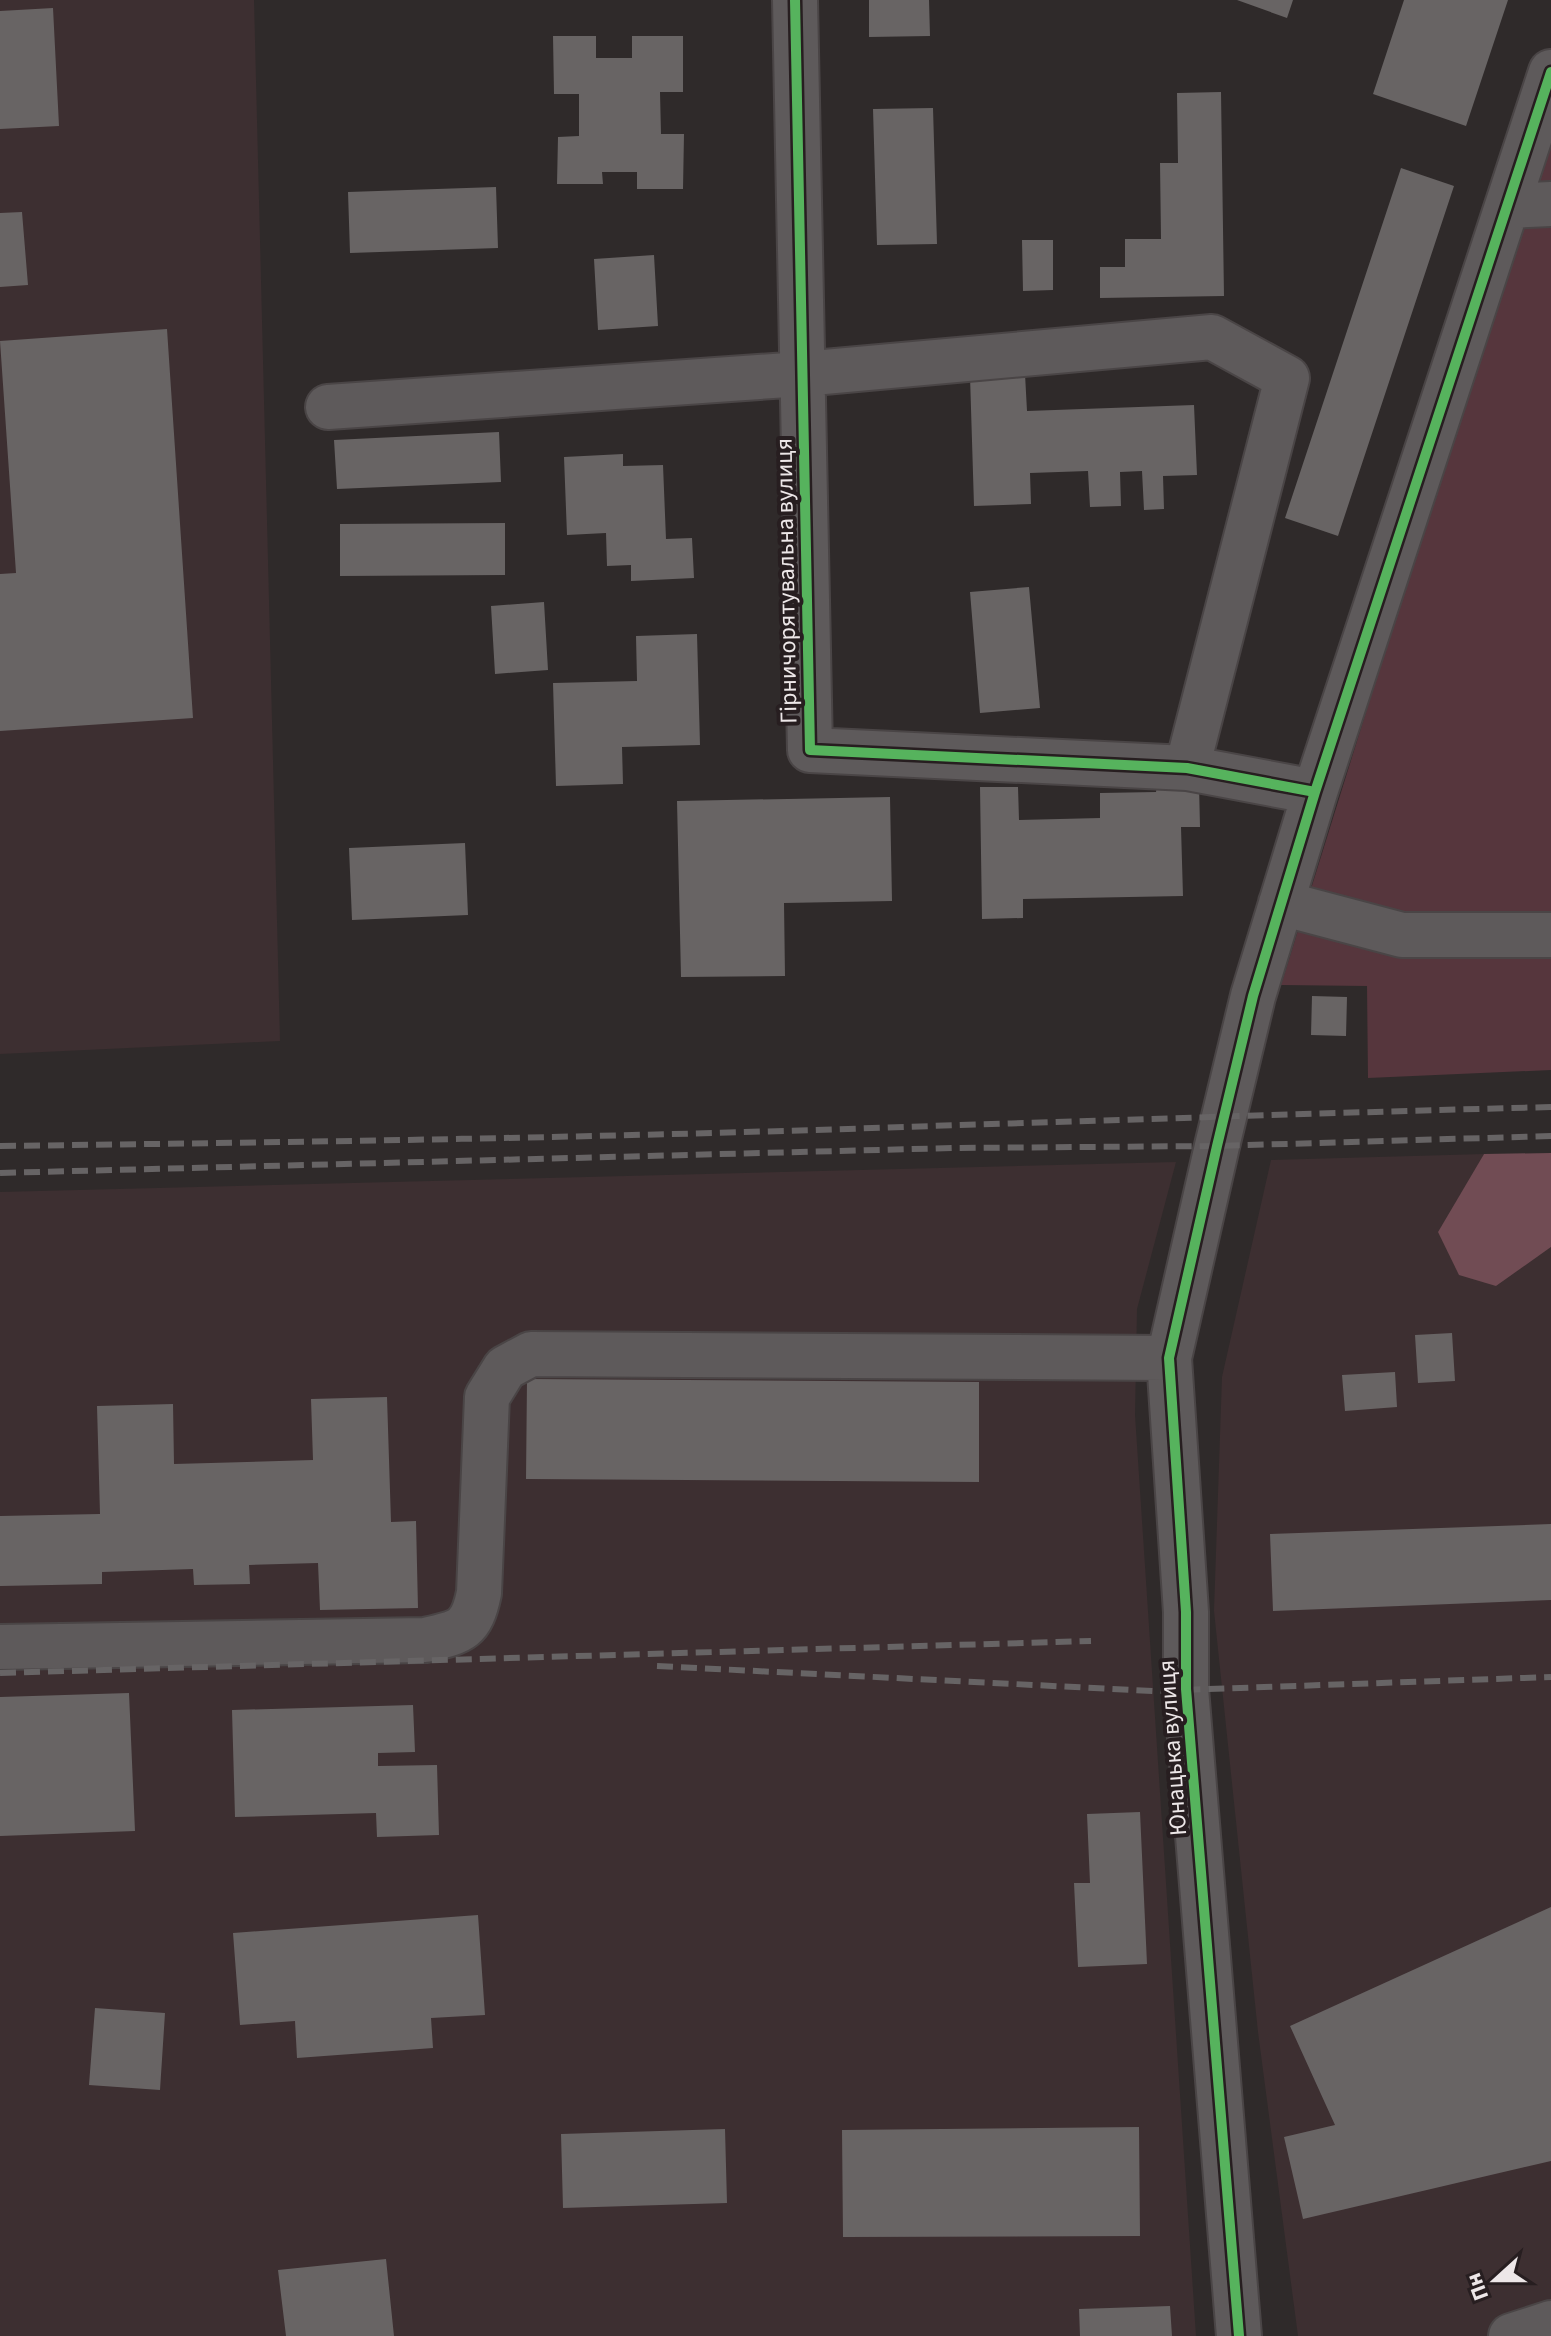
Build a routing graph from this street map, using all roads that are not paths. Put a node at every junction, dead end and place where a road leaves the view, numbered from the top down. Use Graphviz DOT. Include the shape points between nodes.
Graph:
graph roads {
  1 [pos="795,0"];
  2 [pos="1551,72"];
  3 [pos="1551,204"];
  4 [pos="1508,206"];
  5 [pos="802,374"];
  6 [pos="328,407"];
  7 [pos="1187,768"];
  8 [pos="1315,792"];
  9 [pos="1281,903"];
  10 [pos="1551,935"];
  11 [pos="1169,1358"];
  12 [pos="0,1647"];
  13 [pos="1551,2323"];
  14 [pos="1239,2336"];
  15 [pos="1511,2336"];
  1 -- 5 [label="street, Гірничорятувальна вулиця"];
  2 -- 4 [label="street, Юнацька вулиця"];
  3 -- 4 [label="street"];
  4 -- 8 [label="street, Юнацька вулиця"];
  5 -- 6 [label="street"];
  5 -- 7 [label="street, Гірничорятувальна вулиця" via="810,750"];
  5 -- 7 [label="street" via="1212,337 1287,378"];
  7 -- 8 [label="street, Гірничорятувальна вулиця"];
  8 -- 9 [label="street, Юнацька вулиця"];
  9 -- 10 [label="street" via="1402,935"];
  9 -- 11 [label="street, Юнацька вулиця" via="1253,996"];
  11 -- 12 [label="street" via="531,1354 505,1368 487,1397 479,1593 474,1617 456,1633 425,1640"];
  11 -- 14 [label="street, Юнацька вулиця" via="1186,1689"];
  13 -- 15 [label="street"];
}
